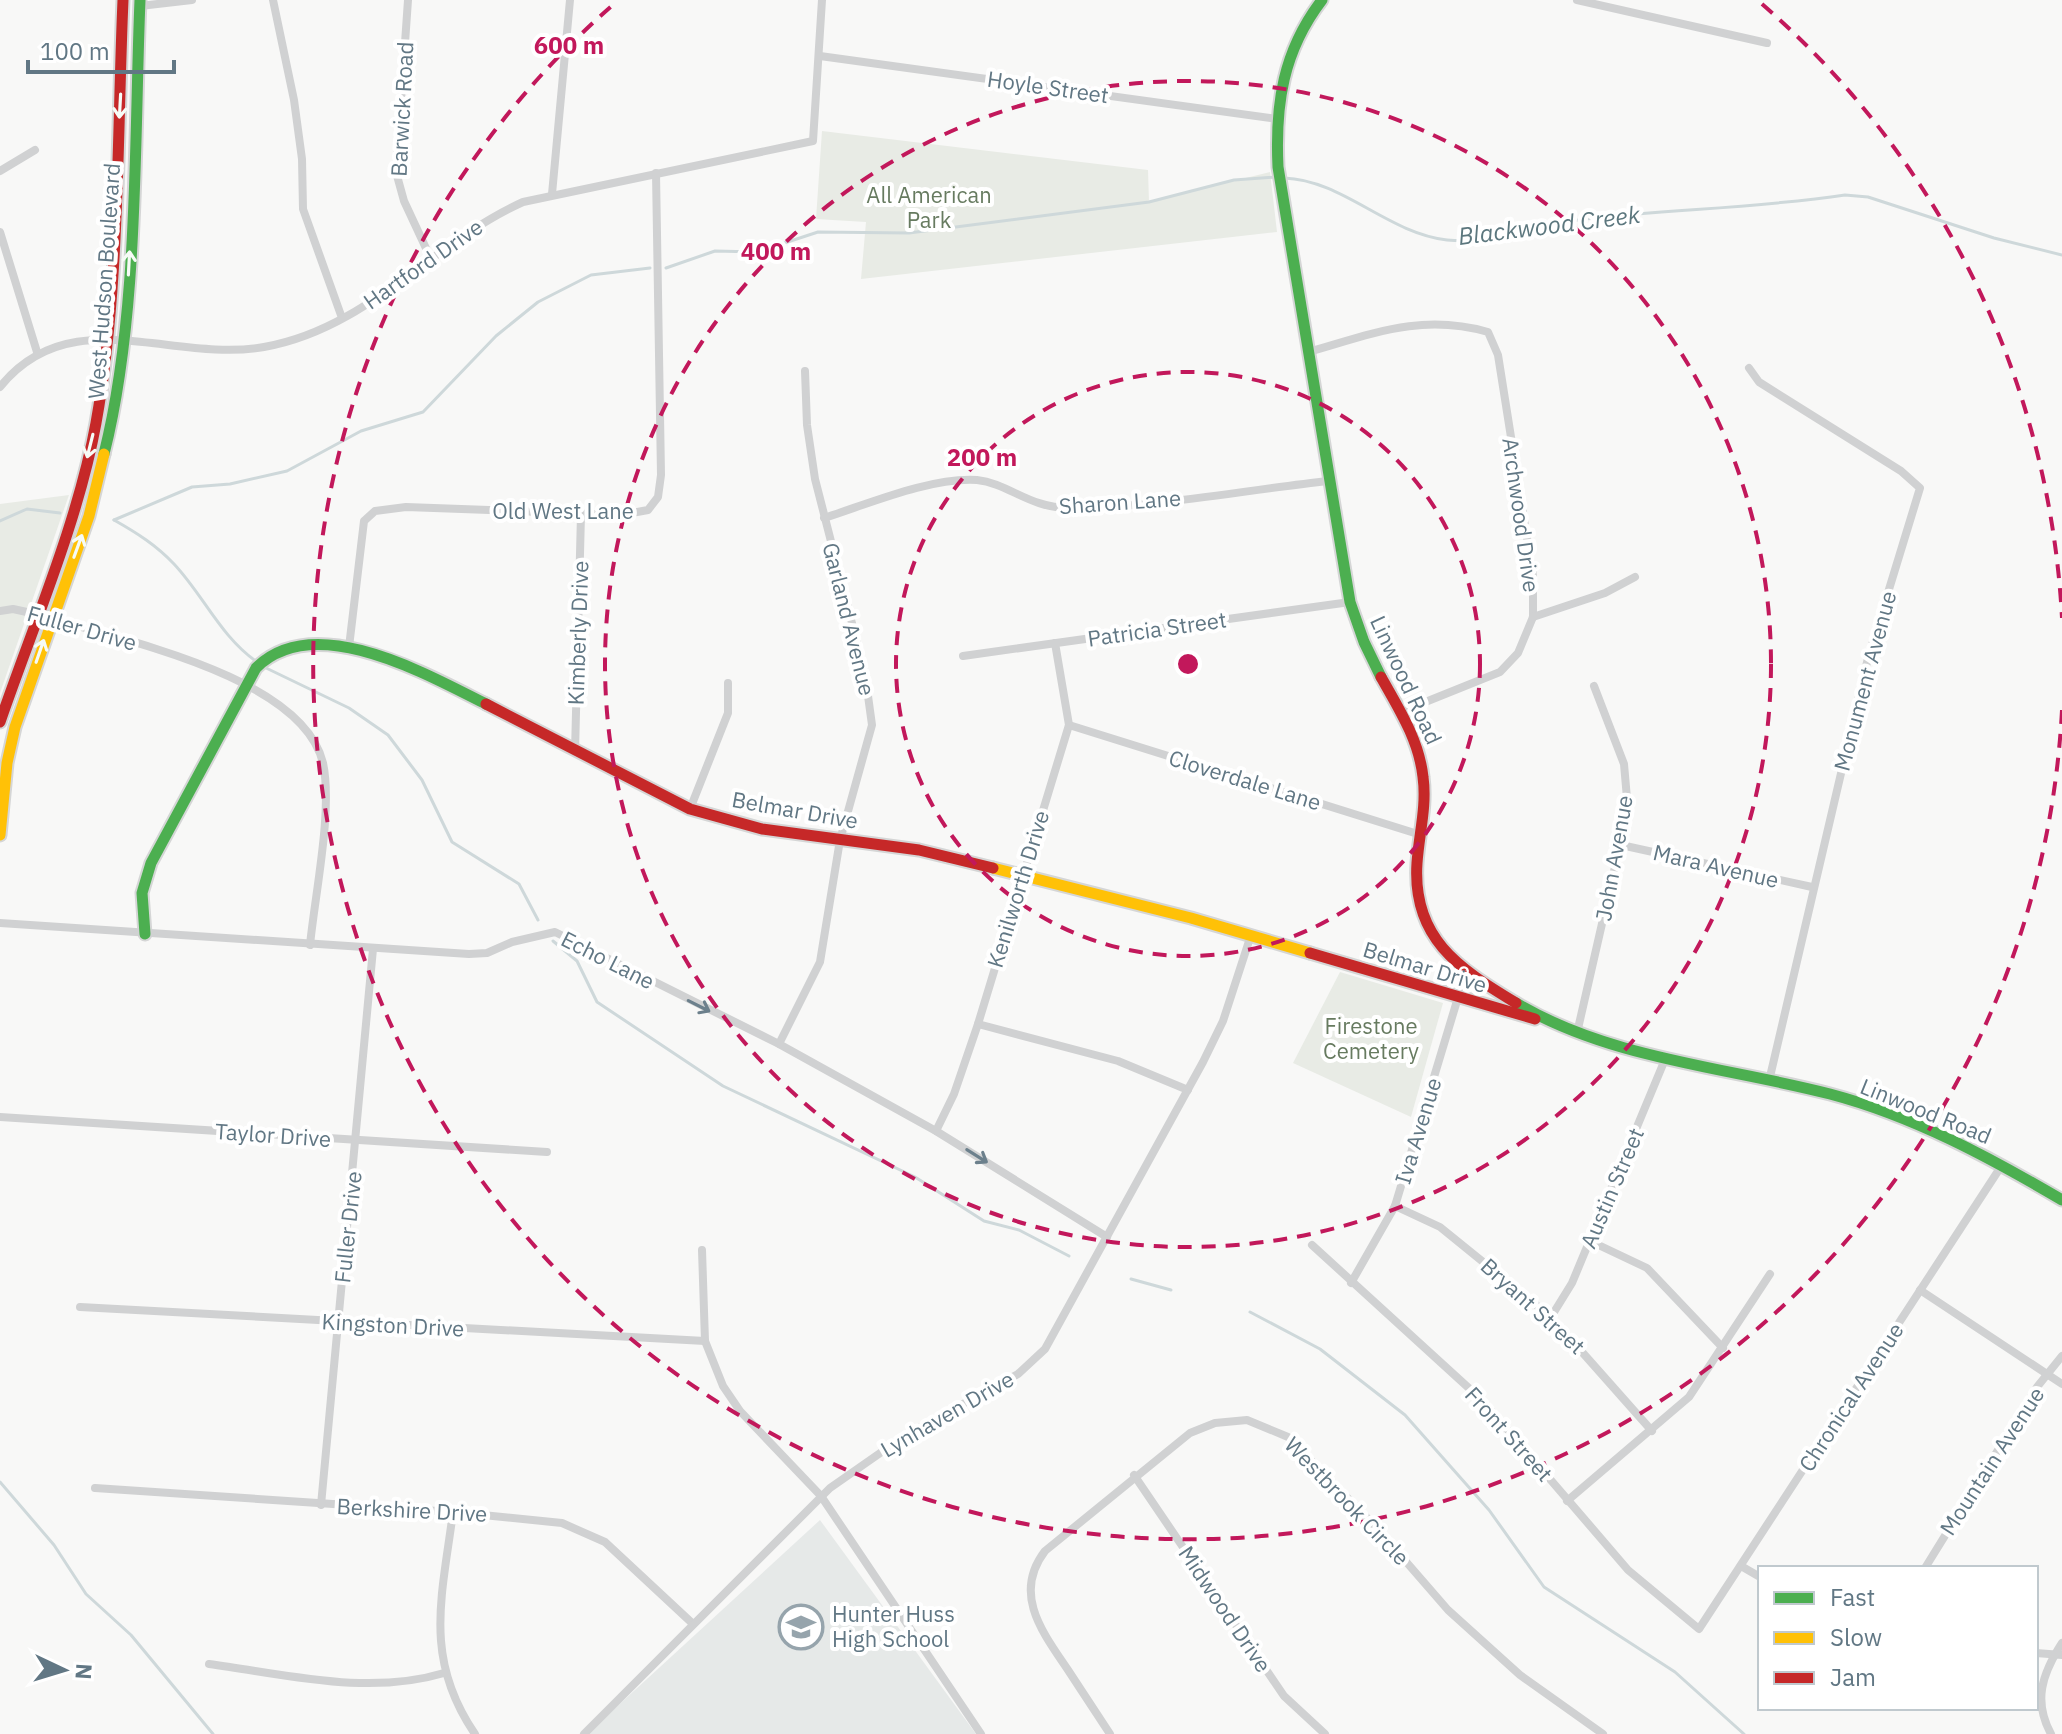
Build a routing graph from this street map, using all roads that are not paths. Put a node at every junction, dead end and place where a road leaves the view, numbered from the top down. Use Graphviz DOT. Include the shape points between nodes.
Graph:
graph roads {
  1 [pos="123,0"];
  2 [pos="192,0"];
  3 [pos="273,0"];
  4 [pos="408,0"];
  5 [pos="570,0"];
  6 [pos="822,0"];
  7 [pos="1322,0"];
  8 [pos="1577,0"];
  9 [pos="140,3"];
  10 [pos="1767,43"];
  11 [pos="820,56"];
  12 [pos="1277,119"];
  13 [pos="35,150"];
  14 [pos="0,171"];
  15 [pos="656,173"];
  16 [pos="552,194"];
  17 [pos="0,232"];
  18 [pos="431,259"];
  19 [pos="342,318"];
  20 [pos="124,341"];
  21 [pos="107,342"];
  22 [pos="37,352"];
  23 [pos="1308,352"];
  24 [pos="1749,368"];
  25 [pos="805,371"];
  26 [pos="0,387"];
  27 [pos="1329,481"];
  28 [pos="581,514"];
  29 [pos="824,518"];
  30 [pos="1635,577"];
  31 [pos="1350,602"];
  32 [pos="0,611"];
  33 [pos="36,614"];
  34 [pos="1533,617"];
  35 [pos="52,619"];
  36 [pos="1055,643"];
  37 [pos="349,647"];
  38 [pos="963,656"];
  39 [pos="728,683"];
  40 [pos="244,684"];
  41 [pos="1594,686"];
  42 [pos="1403,711"];
  43 [pos="0,722"];
  44 [pos="1069,725"];
  45 [pos="575,752"];
  46 [pos="690,809"];
  47 [pos="0,835"];
  48 [pos="1421,835"];
  49 [pos="840,840"];
  50 [pos="1621,845"];
  51 [pos="1021,877"];
  52 [pos="1812,887"];
  53 [pos="0,923"];
  54 [pos="145,934"];
  55 [pos="1251,935"];
  56 [pos="310,945"];
  57 [pos="373,949"];
  58 [pos="1466,971"];
  59 [pos="1458,998"];
  60 [pos="1547,1021"];
  61 [pos="978,1024"];
  62 [pos="1577,1033"];
  63 [pos="779,1044"];
  64 [pos="1666,1057"];
  65 [pos="1769,1081"];
  66 [pos="1188,1090"];
  67 [pos="0,1117"];
  68 [pos="936,1131"];
  69 [pos="357,1141"];
  70 [pos="547,1152"];
  71 [pos="2002,1165"];
  72 [pos="2062,1200"];
  73 [pos="1395,1206"];
  74 [pos="1107,1237"];
  75 [pos="1590,1241"];
  76 [pos="1312,1245"];
  77 [pos="702,1250"];
  78 [pos="1770,1274"];
  79 [pos="1351,1283"];
  80 [pos="1920,1290"];
  81 [pos="80,1307"];
  82 [pos="1551,1317"];
  83 [pos="339,1322"];
  84 [pos="705,1341"];
  85 [pos="1723,1348"];
  86 [pos="2062,1356"];
  87 [pos="2049,1375"];
  88 [pos="2062,1384"];
  89 [pos="1652,1431"];
  90 [pos="1134,1475"];
  91 [pos="95,1488"];
  92 [pos="821,1496"];
  93 [pos="1567,1501"];
  94 [pos="321,1505"];
  95 [pos="453,1512"];
  96 [pos="1741,1566"];
  97 [pos="1926,1566"];
  98 [pos="1758,1576"];
  99 [pos="692,1623"];
  100 [pos="1699,1629"];
  101 [pos="2062,1643"];
  102 [pos="2038,1653"];
  103 [pos="2058,1656"];
  104 [pos="209,1664"];
  105 [pos="444,1673"];
  106 [pos="475,1734"];
  107 [pos="584,1734"];
  108 [pos="981,1734"];
  109 [pos="1110,1734"];
  110 [pos="1325,1734"];
  111 [pos="1603,1734"];
  112 [pos="2051,1734"];
  1 -- 21 [label="main road, West Hudson Boulevard, one-way"];
  2 -- 9 [label="street"];
  3 -- 19 [label="street" via="294,100 303,209"];
  4 -- 18 [label="street, Barwick Road" via="396,172"];
  5 -- 16 [label="street"];
  6 -- 11 [label="street"];
  7 -- 12 [label="main road, Linwood Road" via="1289,60"];
  8 -- 10 [label="street"];
  20 -- 9 [label="main road, West Hudson Boulevard, one-way"];
  11 -- 12 [label="street, Hoyle Street"];
  11 -- 15 [label="street, Hartford Drive" via="813,141"];
  12 -- 23 [label="main road, Linwood Road"];
  13 -- 14 [label="street"];
  15 -- 16 [label="street, Hartford Drive"];
  15 -- 28 [label="street, Old West Lane" via="658,497 648,510"];
  16 -- 18 [label="street, Hartford Drive" via="484,220"];
  17 -- 22 [label="street"];
  18 -- 19 [label="street, Hartford Drive" via="387,293"];
  19 -- 20 [label="street, Hartford Drive" via="307,335 255,348"];
  20 -- 21 [label="street, Hartford Drive"];
  35 -- 20 [label="main road, West Hudson Boulevard, one-way" via="101,473"];
  21 -- 22 [label="street, Hartford Drive" via="70,341"];
  21 -- 33 [label="main road, West Hudson Boulevard, one-way" via="83,474"];
  22 -- 26 [label="street, Hartford Drive"];
  23 -- 27 [label="main road, Linwood Road"];
  23 -- 34 [label="street, Archwood Drive" via="1430,322 1488,332 1533,576"];
  24 -- 52 [label="street, Monument Avenue" via="1759,382 1920,488 1868,658"];
  25 -- 29 [label="street, Garland Avenue" via="807,425"];
  27 -- 29 [label="street, Sharon Lane" via="1138,505 1064,508 1024,500 993,484 958,481"];
  27 -- 31 [label="main road, Linwood Road"];
  28 -- 37 [label="street, Old West Lane" via="406,507 375,511 364,521"];
  28 -- 45 [label="street, Kimberly Drive"];
  29 -- 49 [label="street, Garland Avenue" via="872,707 869,743"];
  30 -- 34 [label="street"];
  31 -- 36 [label="street, Patricia Street"];
  31 -- 42 [label="main road, Linwood Road" via="1366,648"];
  32 -- 33 [label="street, Fuller Drive"];
  33 -- 35 [label="street, Fuller Drive"];
  33 -- 43 [label="main road, West Hudson Boulevard"];
  34 -- 42 [label="street, Archwood Drive" via="1518,653 1500,672"];
  35 -- 40 [label="street, Fuller Drive" via="173,654"];
  47 -- 35 [label="main road, West Hudson Boulevard, one-way" via="15,727"];
  36 -- 38 [label="street, Patricia Street"];
  36 -- 44 [label="street, Kenilworth Drive"];
  37 -- 40 [label="main road, Belmar Drive" via="307,644 271,653"];
  37 -- 45 [label="main road, Belmar Drive" via="413,667"];
  39 -- 46 [label="street" via="728,713"];
  40 -- 54 [label="main road, Belmar Drive" via="151,863 142,893"];
  40 -- 56 [label="street, Fuller Drive" via="308,730 322,759 325,790"];
  41 -- 50 [label="street, John Avenue" via="1627,779"];
  42 -- 48 [label="main road, Linwood Road" via="1422,765"];
  44 -- 48 [label="street, Cloverdale Lane"];
  44 -- 51 [label="street, Kenilworth Drive"];
  45 -- 46 [label="main road, Belmar Drive"];
  46 -- 49 [label="main road, Belmar Drive" via="762,829"];
  48 -- 58 [label="main road, Linwood Road" via="1419,907 1436,941"];
  49 -- 51 [label="main road, Belmar Drive" via="919,850"];
  49 -- 63 [label="street, Garland Avenue" via="820,962"];
  50 -- 52 [label="street, Mara Avenue"];
  50 -- 62 [label="street, John Avenue"];
  51 -- 55 [label="main road, Belmar Drive"];
  51 -- 61 [label="street, Kenilworth Drive"];
  52 -- 65 [label="street, Monument Avenue"];
  53 -- 54 [label="street, Echo Lane"];
  54 -- 56 [label="street, Echo Lane"];
  55 -- 59 [label="main road, Belmar Drive"];
  55 -- 66 [label="street, Lynhaven Drive" via="1223,1021"];
  56 -- 57 [label="street, Echo Lane"];
  57 -- 63 [label="street, Echo Lane, one-way" via="487,953 555,932"];
  57 -- 69 [label="street, Fuller Drive"];
  58 -- 59 [label="street, Iva Avenue"];
  58 -- 60 [label="main road, Linwood Road"];
  59 -- 60 [label="main road, Belmar Drive"];
  59 -- 73 [label="street, Iva Avenue"];
  60 -- 62 [label="main road, Linwood Road"];
  61 -- 66 [label="street" via="1118,1061"];
  61 -- 68 [label="street, Kenilworth Drive"];
  62 -- 64 [label="main road, Linwood Road"];
  63 -- 68 [label="street, Echo Lane"];
  64 -- 65 [label="main road, Linwood Road"];
  64 -- 75 [label="street, Austin Street"];
  65 -- 71 [label="main road, Linwood Road" via="1883,1111"];
  66 -- 74 [label="street, Lynhaven Drive"];
  67 -- 69 [label="street, Taylor Drive"];
  68 -- 74 [label="street, Echo Lane, one-way"];
  69 -- 70 [label="street, Taylor Drive"];
  69 -- 83 [label="street, Fuller Drive"];
  71 -- 72 [label="main road, Linwood Road"];
  71 -- 80 [label="street, Chronical Avenue"];
  73 -- 79 [label="street, Iva Avenue"];
  73 -- 82 [label="street, Bryant Street" via="1440,1227"];
  74 -- 92 [label="street, Lynhaven Drive" via="1055,1333 1028,1367 906,1435"];
  75 -- 82 [label="street, Austin Street"];
  75 -- 85 [label="street" via="1647,1268"];
  76 -- 79 [label="street, Front Street"];
  77 -- 84 [label="street"];
  78 -- 85 [label="street"];
  79 -- 93 [label="street, Front Street" via="1483,1401"];
  80 -- 87 [label="street"];
  80 -- 96 [label="street, Chronical Avenue"];
  81 -- 83 [label="street, Kingston Drive"];
  82 -- 89 [label="street, Bryant Street"];
  83 -- 84 [label="street, Kingston Drive"];
  83 -- 94 [label="street, Fuller Drive"];
  84 -- 92 [label="street" via="723,1386 740,1411"];
  85 -- 89 [label="street" via="1689,1397"];
  86 -- 87 [label="street, Mountain Avenue"];
  87 -- 88 [label="street"];
  87 -- 97 [label="street, Mountain Avenue"];
  89 -- 93 [label="street"];
  90 -- 109 [label="street, Westbrook Circle" via="1045,1551 1030,1585 1038,1625"];
  90 -- 110 [label="street, Midwood Drive" via="1284,1696"];
  90 -- 111 [label="street, Westbrook Circle" via="1203,1426 1247,1420 1280,1432 1298,1445 1458,1620 1520,1675"];
  91 -- 94 [label="street, Berkshire Drive"];
  92 -- 99 [label="street, Lynhaven Drive"];
  92 -- 108 [label="street"];
  93 -- 100 [label="street, Front Street" via="1628,1570"];
  94 -- 95 [label="street, Berkshire Drive"];
  95 -- 99 [label="street, Berkshire Drive" via="532,1518 592,1534"];
  95 -- 105 [label="street" via="440,1625"];
  96 -- 98 [label="street"];
  96 -- 100 [label="street, Chronical Avenue"];
  99 -- 107 [label="street, Lynhaven Drive"];
  101 -- 103 [label="street"];
  102 -- 103 [label="street"];
  103 -- 112 [label="street" via="2040,1693"];
  104 -- 105 [label="street" via="371,1684"];
  105 -- 106 [label="street"];
}
